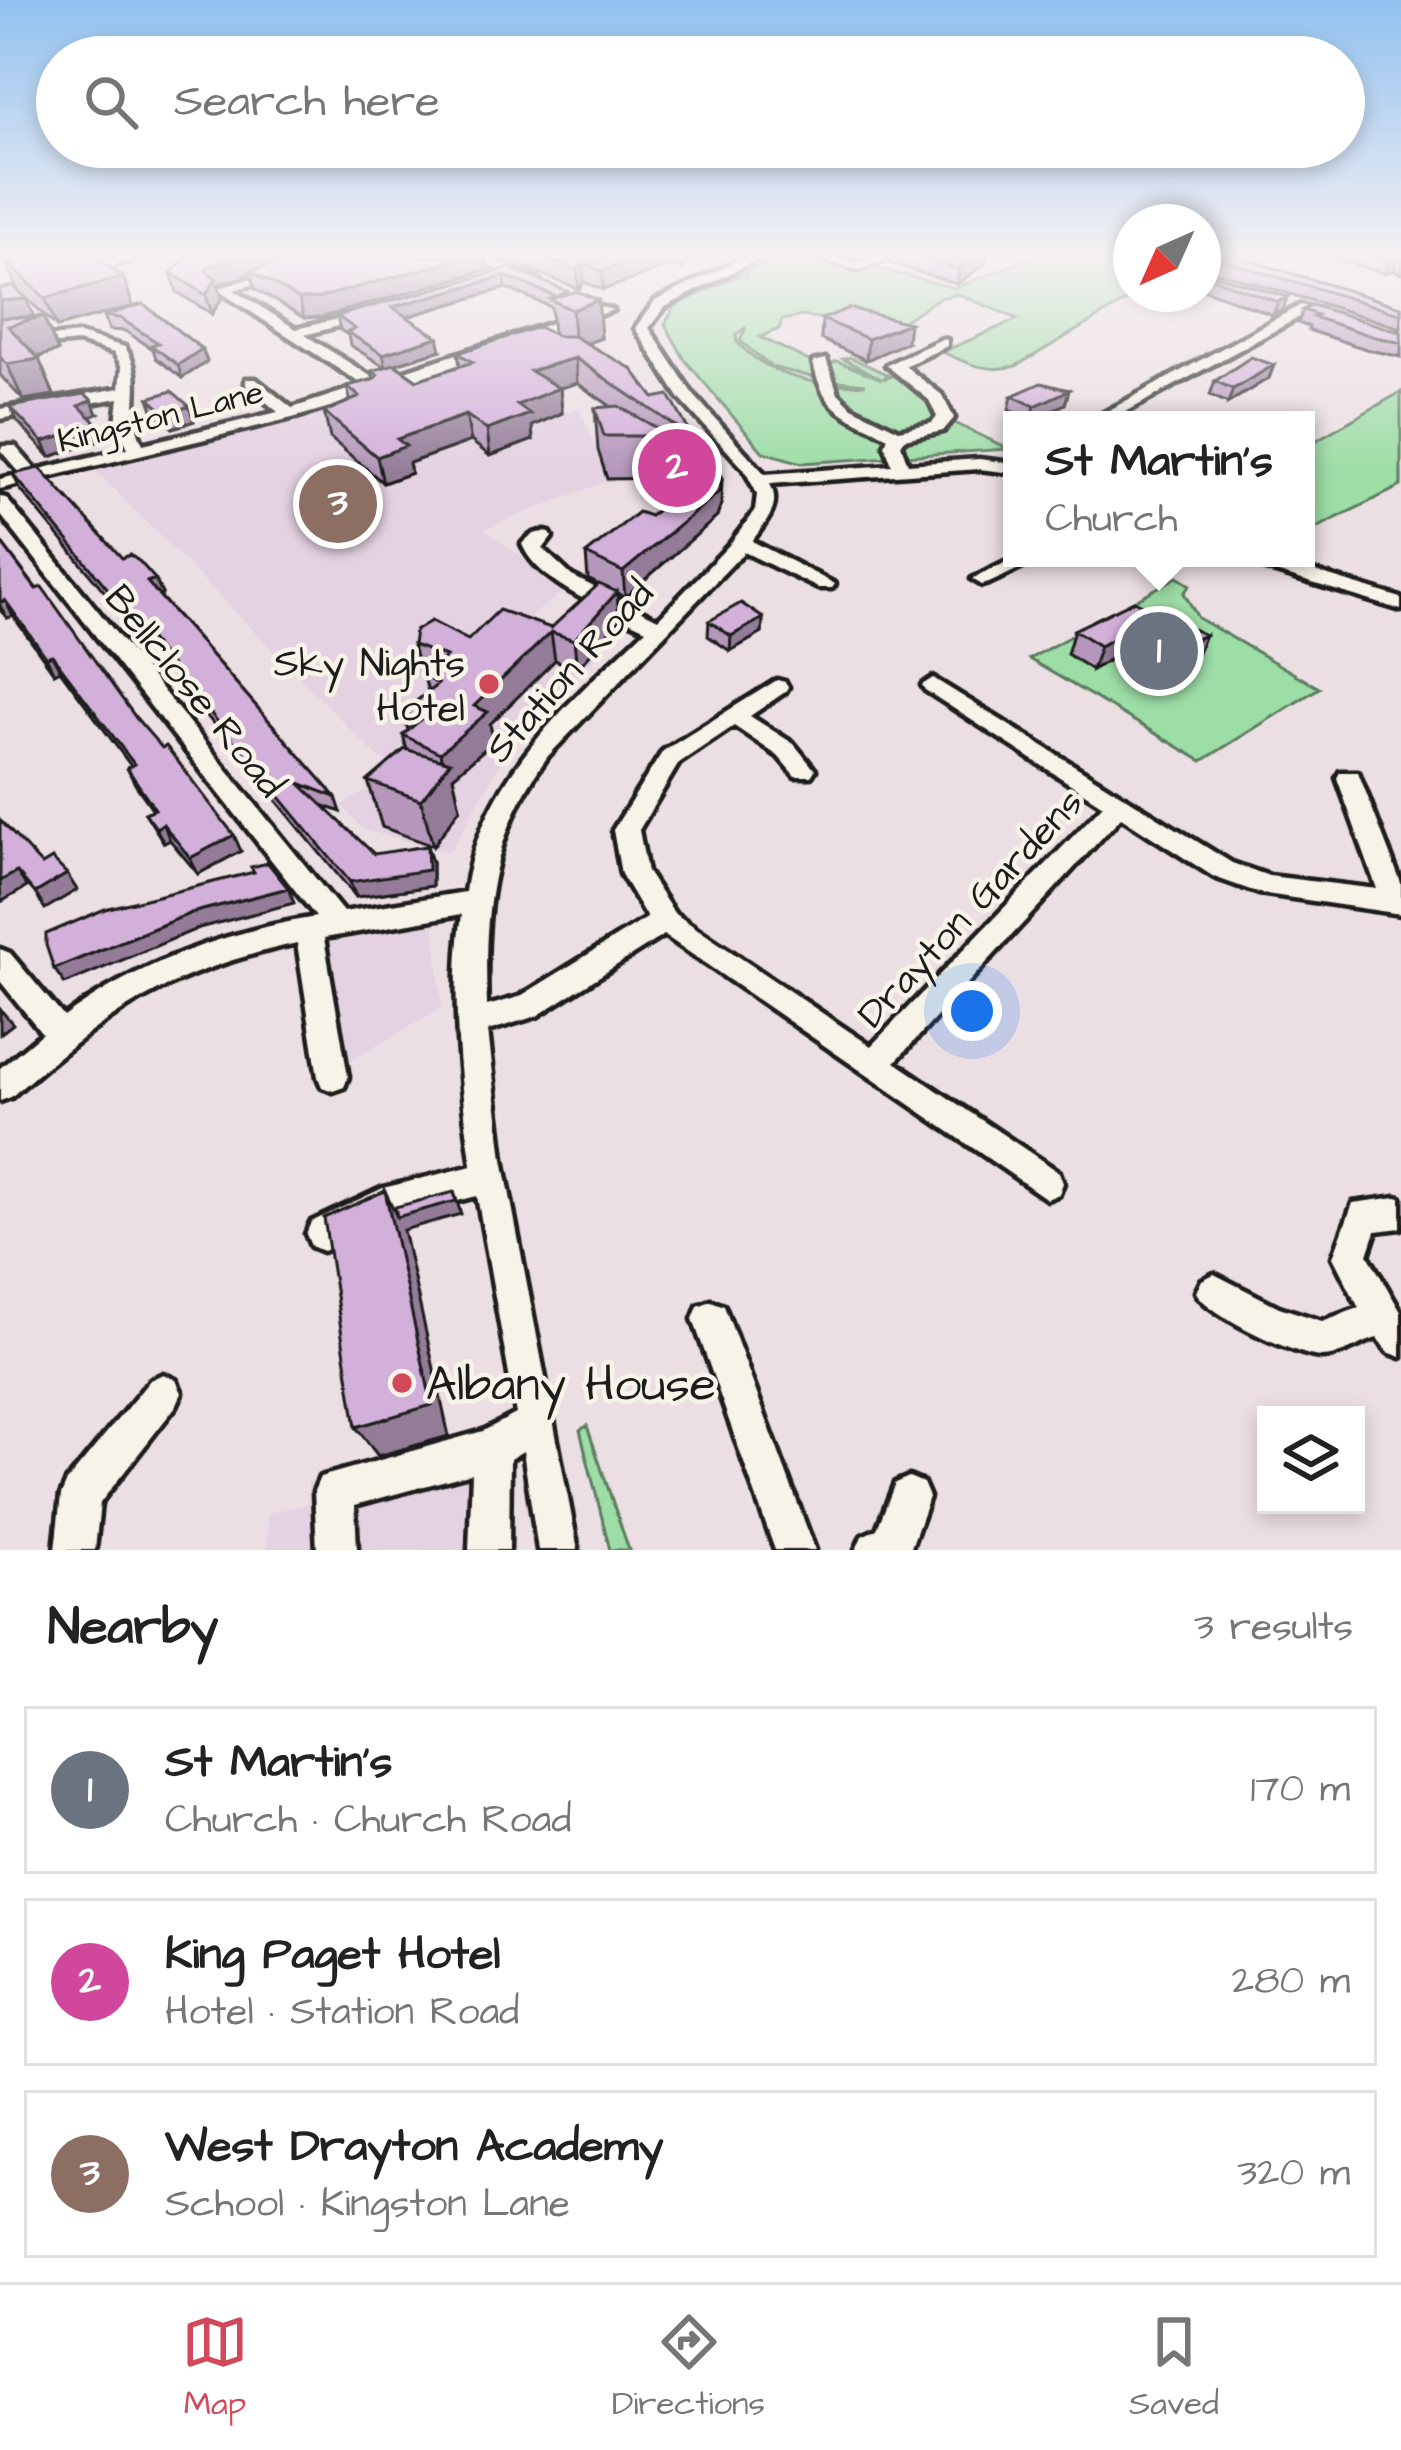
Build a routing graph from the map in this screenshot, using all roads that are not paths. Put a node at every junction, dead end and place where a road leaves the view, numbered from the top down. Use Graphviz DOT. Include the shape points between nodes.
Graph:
graph roads {
  1 [pos="90,328"];
  2 [pos="284,328"];
  3 [pos="314,328"];
  4 [pos="551,328"];
  5 [pos="642,328"];
  6 [pos="1268,328"];
  7 [pos="293,334"];
  8 [pos="531,335"];
  9 [pos="79,338"];
  10 [pos="942,343"];
  11 [pos="549,345"];
  12 [pos="0,346"];
  13 [pos="821,362"];
  14 [pos="251,382"];
  15 [pos="378,388"];
  16 [pos="125,392"];
  17 [pos="1116,411"];
  18 [pos="0,413"];
  19 [pos="290,414"];
  20 [pos="897,435"];
  21 [pos="9,450"];
  22 [pos="139,452"];
  23 [pos="1003,468"];
  24 [pos="902,470"];
  25 [pos="32,476"];
  26 [pos="759,479"];
  27 [pos="0,484"];
  28 [pos="0,502"];
  29 [pos="543,537"];
  30 [pos="739,542"];
  31 [pos="1011,567"];
  32 [pos="1265,567"];
  33 [pos="982,579"];
  34 [pos="825,584"];
  35 [pos="1401,604"];
  36 [pos="658,627"];
  37 [pos="933,685"];
  38 [pos="778,687"];
  39 [pos="734,716"];
  40 [pos="802,770"];
  41 [pos="1349,778"];
  42 [pos="1119,804"];
  43 [pos="476,901"];
  44 [pos="1398,902"];
  45 [pos="664,921"];
  46 [pos="322,926"];
  47 [pos="0,961"];
  48 [pos="475,1022"];
  49 [pos="61,1035"];
  50 [pos="874,1064"];
  51 [pos="333,1077"];
  52 [pos="0,1087"];
  53 [pos="491,1177"];
  54 [pos="1047,1183"];
  55 [pos="1397,1213"];
  56 [pos="323,1234"];
  57 [pos="1214,1292"];
  58 [pos="711,1319"];
  59 [pos="1392,1329"];
  60 [pos="163,1394"];
  61 [pos="535,1424"];
  62 [pos="489,1449"];
  63 [pos="909,1497"];
  64 [pos="76,1550"];
  65 [pos="337,1550"];
  66 [pos="489,1550"];
  67 [pos="558,1550"];
  68 [pos="795,1550"];
  69 [pos="876,1550"];
  1 -- 9 [label="street"];
  2 -- 7 [label="street"];
  3 -- 7 [label="street"];
  4 -- 8 [label="street, Kingston Lane"];
  5 -- 26 [label="street" via="686,396"];
  6 -- 17 [label="street"];
  7 -- 15 [label="street"];
  8 -- 11 [label="street"];
  8 -- 15 [label="street, Kingston Lane"];
  9 -- 12 [label="street"];
  9 -- 16 [label="street" via="128,357"];
  10 -- 20 [label="street" via="894,366 936,398 946,420"];
  13 -- 20 [label="street" via="826,394"];
  14 -- 19 [label="street"];
  15 -- 19 [label="street, Kingston Lane"];
  16 -- 18 [label="street"];
  16 -- 22 [label="street" via="124,423"];
  19 -- 22 [label="street, Kingston Lane"];
  20 -- 24 [label="street"];
  21 -- 25 [label="street"];
  22 -- 25 [label="street, Kingston Lane"];
  23 -- 24 [label="street"];
  24 -- 26 [label="street"];
  25 -- 27 [label="street, Kingston Lane"];
  26 -- 30 [label="street, Station Road" via="764,511"];
  28 -- 46 [label="street, Bellclose Road"];
  29 -- 36 [label="street" via="534,551 565,580"];
  30 -- 34 [label="street"];
  30 -- 36 [label="street, Station Road"];
  31 -- 33 [label="street"];
  32 -- 35 [label="street"];
  36 -- 43 [label="street, Station Road" via="514,784 486,840"];
  37 -- 42 [label="street, Drayton Gardens"];
  38 -- 39 [label="street"];
  39 -- 40 [label="street"];
  39 -- 45 [label="street" via="671,757 626,830 634,874"];
  41 -- 44 [label="street, Drayton Gardens"];
  42 -- 44 [label="street, Drayton Gardens" via="1246,880"];
  42 -- 50 [label="street, Drayton Gardens"];
  43 -- 46 [label="street"];
  43 -- 48 [label="street, Station Road"];
  45 -- 48 [label="street" via="527,1007"];
  45 -- 50 [label="street, Drayton Gardens"];
  46 -- 49 [label="street" via="146,982"];
  46 -- 51 [label="street"];
  47 -- 49 [label="street"];
  48 -- 53 [label="street, Station Road"];
  49 -- 52 [label="street"];
  50 -- 54 [label="street, Drayton Gardens"];
  53 -- 56 [label="street" via="383,1204"];
  53 -- 61 [label="street, Station Road"];
  55 -- 59 [label="street" via="1365,1215 1350,1257"];
  57 -- 59 [label="street" via="1322,1339"];
  58 -- 68 [label="street"];
  60 -- 64 [label="street" via="81,1495"];
  61 -- 62 [label="street"];
  61 -- 67 [label="street, Station Road"];
  62 -- 65 [label="street" via="334,1491"];
  62 -- 66 [label="street" via="496,1486 485,1518"];
  63 -- 69 [label="street" via="891,1546"];
}
